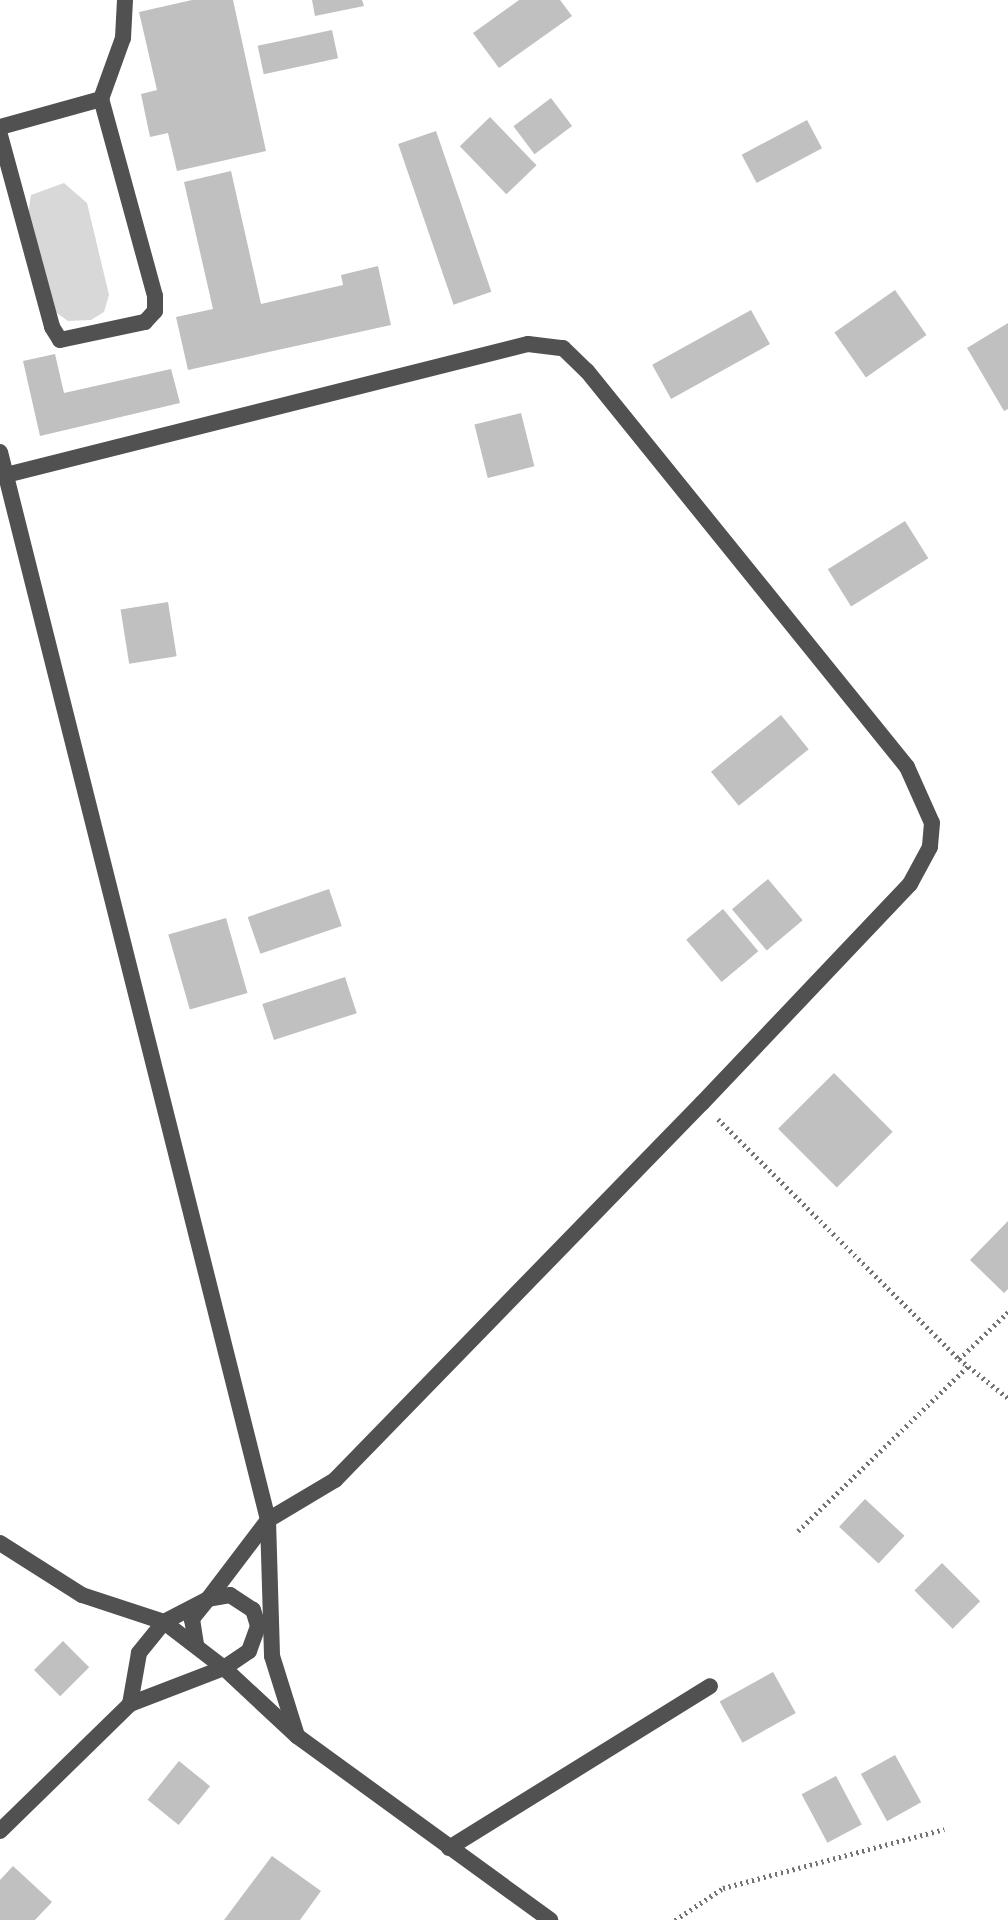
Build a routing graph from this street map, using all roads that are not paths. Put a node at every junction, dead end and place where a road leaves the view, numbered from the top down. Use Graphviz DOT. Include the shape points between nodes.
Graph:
graph roads {
  1 [pos="125,0"];
  2 [pos="101,99"];
  3 [pos="0,127"];
  4 [pos="0,135"];
  5 [pos="0,452"];
  6 [pos="6,475"];
  7 [pos="268,1520"];
  8 [pos="0,1543"];
  9 [pos="208,1599"];
  10 [pos="271,1619"];
  11 [pos="164,1622"];
  12 [pos="256,1637"];
  13 [pos="196,1645"];
  14 [pos="224,1668"];
  15 [pos="710,1686"];
  16 [pos="130,1704"];
  17 [pos="297,1736"];
  18 [pos="0,1831"];
  19 [pos="449,1848"];
  20 [pos="550,1920"];
  1 -- 2 [label="street" via="123,38"];
  2 -- 3 [label="street"];
  2 -- 4 [label="street" via="155,296 155,311 145,322 60,340 52,327"];
  5 -- 6 [label="street"];
  6 -- 7 [label="street"];
  6 -- 7 [label="street" via="528,344 563,348 907,767 932,823 930,847 910,884 702,1103 335,1480"];
  7 -- 9 [label="street"];
  7 -- 10 [label="street"];
  8 -- 11 [label="street" via="82,1595"];
  9 -- 11 [label="street"];
  9 -- 12 [label="street" via="230,1595 245,1602 258,1626"];
  9 -- 13 [label="street" via="192,1619"];
  10 -- 12 [label="street"];
  10 -- 17 [label="street" via="272,1656"];
  11 -- 13 [label="street"];
  11 -- 16 [label="street" via="139,1653"];
  12 -- 14 [label="street" via="249,1651"];
  13 -- 14 [label="street"];
  14 -- 16 [label="street"];
  14 -- 17 [label="street"];
  15 -- 19 [label="street"];
  16 -- 18 [label="street"];
  17 -- 19 [label="street"];
  19 -- 20 [label="street"];
}
